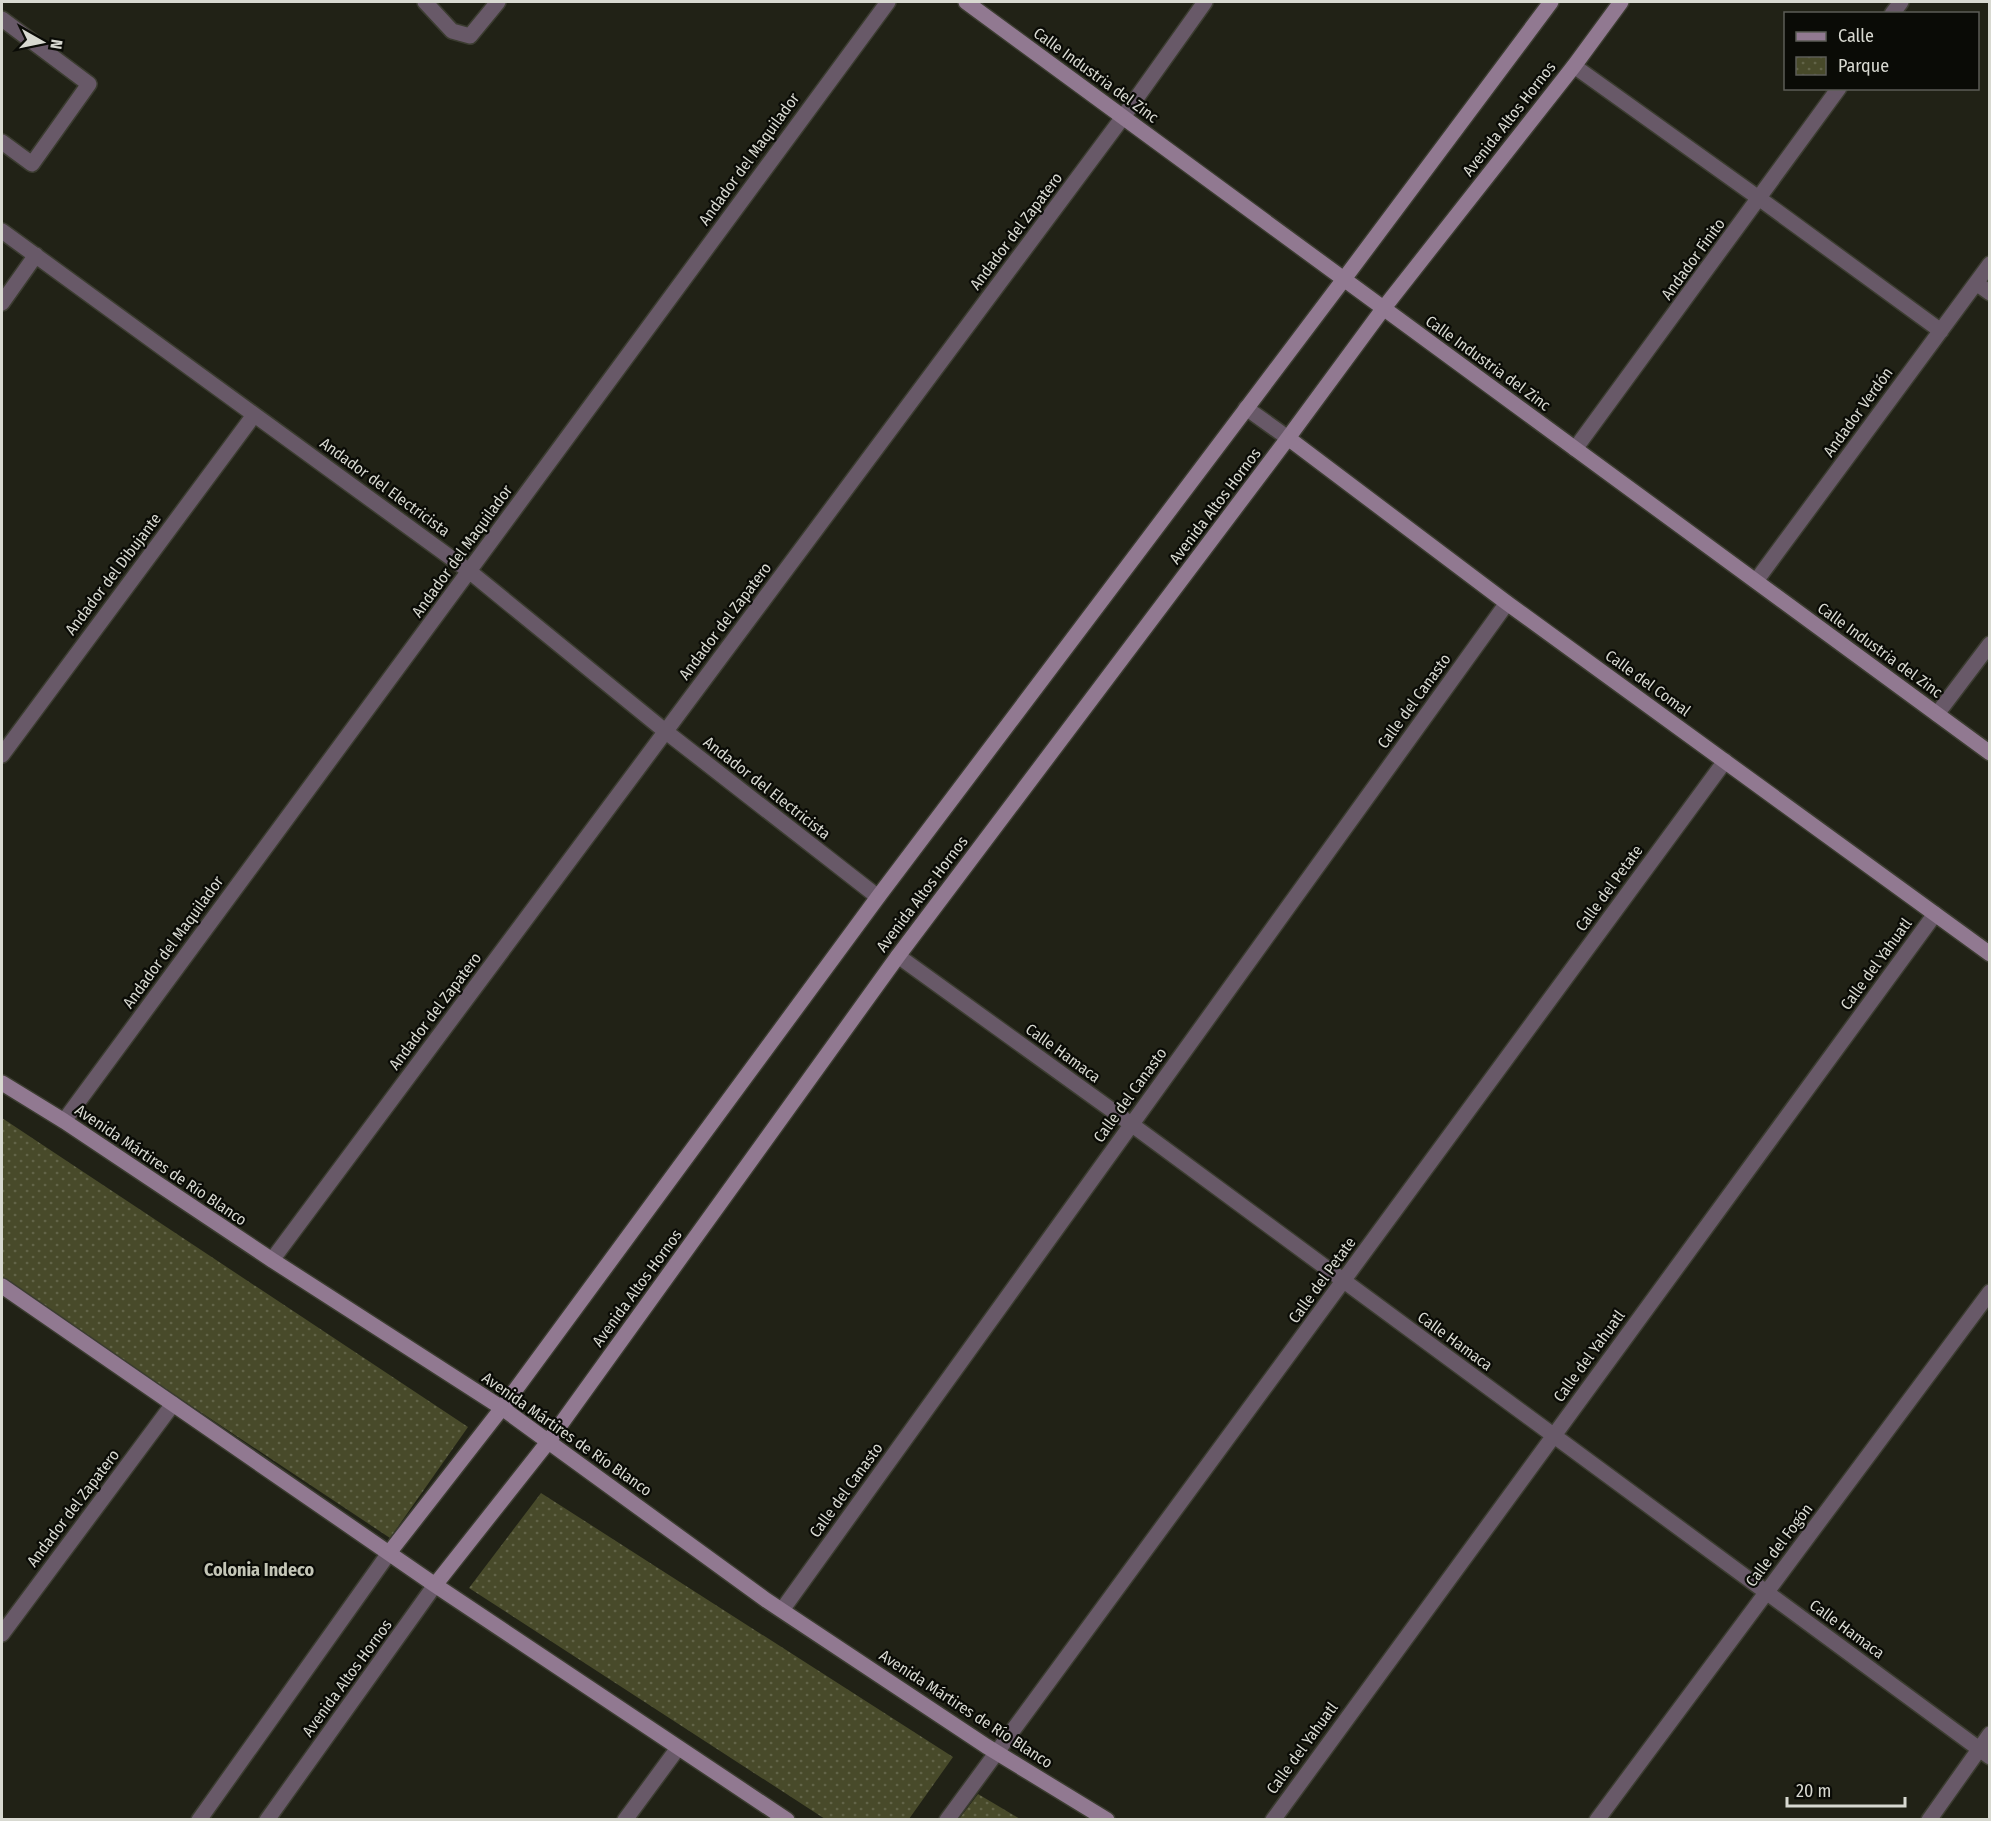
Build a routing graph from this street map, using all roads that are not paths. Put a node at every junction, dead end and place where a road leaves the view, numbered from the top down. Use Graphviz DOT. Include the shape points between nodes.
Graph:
graph roads {
  1 [pos="425,2"];
  2 [pos="498,2"];
  3 [pos="888,2"];
  4 [pos="966,2"];
  5 [pos="1205,2"];
  6 [pos="1551,2"];
  7 [pos="1621,2"];
  8 [pos="2,19"];
  9 [pos="1574,66"];
  10 [pos="1838,90"];
  11 [pos="1124,117"];
  12 [pos="2,142"];
  13 [pos="1760,198"];
  14 [pos="2,231"];
  15 [pos="36,255"];
  16 [pos="1989,264"];
  17 [pos="1344,279"];
  18 [pos="1976,283"];
  19 [pos="1989,293"];
  20 [pos="2,303"];
  21 [pos="1383,309"];
  22 [pos="1941,331"];
  23 [pos="1246,408"];
  24 [pos="254,415"];
  25 [pos="1288,438"];
  26 [pos="1575,449"];
  27 [pos="470,571"];
  28 [pos="1756,581"];
  29 [pos="1507,603"];
  30 [pos="1989,644"];
  31 [pos="1937,714"];
  32 [pos="665,731"];
  33 [pos="1989,753"];
  34 [pos="2,755"];
  35 [pos="1725,761"];
  36 [pos="878,897"];
  37 [pos="1935,914"];
  38 [pos="1989,954"];
  39 [pos="898,956"];
  40 [pos="2,1083"];
  41 [pos="64,1121"];
  42 [pos="1131,1124"];
  43 [pos="272,1260"];
  44 [pos="1343,1281"];
  45 [pos="2,1286"];
  46 [pos="1989,1292"];
  47 [pos="173,1404"];
  48 [pos="502,1408"];
  49 [pos="1553,1436"];
  50 [pos="548,1442"];
  51 [pos="389,1552"];
  52 [pos="435,1585"];
  53 [pos="1767,1592"];
  54 [pos="782,1610"];
  55 [pos="2,1634"];
  56 [pos="1989,1734"];
  57 [pos="678,1748"];
  58 [pos="997,1752"];
  59 [pos="1984,1753"];
  60 [pos="199,1820"];
  61 [pos="267,1820"];
  62 [pos="625,1820"];
  63 [pos="787,1820"];
  64 [pos="947,1820"];
  65 [pos="1107,1820"];
  66 [pos="1273,1820"];
  67 [pos="1597,1820"];
  68 [pos="1929,1820"];
  1 -- 2 [label="street" via="452,31 470,36"];
  3 -- 27 [label="street, Andador del Maquilador"];
  4 -- 11 [label="street, Calle Industria del Zinc"];
  5 -- 11 [label="street, Andador del Zapatero"];
  6 -- 17 [label="street, Avenida Altos Hornos"];
  7 -- 9 [label="street, Avenida Altos Hornos"];
  8 -- 12 [label="street" via="89,84 32,164"];
  9 -- 13 [label="street"];
  9 -- 21 [label="street, Avenida Altos Hornos"];
  10 -- 13 [label="street, Andador Finito"];
  11 -- 17 [label="street, Calle Industria del Zinc"];
  11 -- 32 [label="street, Andador del Zapatero"];
  13 -- 22 [label="street"];
  13 -- 26 [label="street, Andador Finito"];
  14 -- 15 [label="street, Andador del Electricista"];
  15 -- 20 [label="street"];
  15 -- 24 [label="street, Andador del Electricista"];
  16 -- 18 [label="street, Andador Verdón"];
  17 -- 21 [label="street, Calle Industria del Zinc"];
  17 -- 23 [label="street, Avenida Altos Hornos"];
  18 -- 19 [label="street"];
  18 -- 22 [label="street, Andador Verdón"];
  21 -- 25 [label="street, Avenida Altos Hornos"];
  21 -- 26 [label="street, Calle Industria del Zinc"];
  22 -- 28 [label="street, Andador Verdón"];
  23 -- 25 [label="street"];
  23 -- 36 [label="street, Avenida Altos Hornos"];
  24 -- 27 [label="street, Andador del Electricista"];
  24 -- 34 [label="street, Andador del Dibujante"];
  25 -- 29 [label="street, Calle del Comal"];
  25 -- 39 [label="street, Avenida Altos Hornos"];
  26 -- 28 [label="street, Calle Industria del Zinc"];
  27 -- 32 [label="street, Andador del Electricista"];
  27 -- 41 [label="street, Andador del Maquilador"];
  28 -- 31 [label="street, Calle Industria del Zinc"];
  29 -- 35 [label="street, Calle del Comal"];
  29 -- 42 [label="street, Calle del Canasto"];
  30 -- 31 [label="street"];
  31 -- 33 [label="street, Calle Industria del Zinc"];
  32 -- 36 [label="street, Andador del Electricista"];
  32 -- 43 [label="street, Andador del Zapatero"];
  35 -- 37 [label="street, Calle del Comal"];
  35 -- 44 [label="street, Calle del Petate"];
  36 -- 48 [label="street, Avenida Altos Hornos"];
  37 -- 38 [label="street, Calle del Comal"];
  37 -- 49 [label="street, Calle del Yahuatl"];
  39 -- 42 [label="street, Calle Hamaca"];
  39 -- 50 [label="street, Avenida Altos Hornos"];
  40 -- 41 [label="street, Avenida Mártires de Río Blanco"];
  41 -- 43 [label="street, Avenida Mártires de Río Blanco"];
  42 -- 44 [label="street, Calle Hamaca"];
  42 -- 54 [label="street, Calle del Canasto"];
  43 -- 48 [label="street, Avenida Mártires de Río Blanco"];
  44 -- 49 [label="street, Calle Hamaca"];
  44 -- 58 [label="street, Calle del Petate"];
  45 -- 47 [label="street"];
  46 -- 53 [label="street, Calle del Fogón"];
  47 -- 51 [label="street"];
  47 -- 55 [label="street, Andador del Zapatero"];
  48 -- 50 [label="street, Avenida Mártires de Río Blanco"];
  48 -- 51 [label="street, Avenida Altos Hornos"];
  49 -- 53 [label="street, Calle Hamaca"];
  49 -- 66 [label="street, Calle del Yahuatl"];
  50 -- 52 [label="street, Avenida Altos Hornos"];
  50 -- 54 [label="street, Avenida Mártires de Río Blanco"];
  51 -- 52 [label="street"];
  51 -- 60 [label="street, Avenida Altos Hornos"];
  52 -- 57 [label="street"];
  52 -- 61 [label="street, Avenida Altos Hornos"];
  53 -- 59 [label="street, Calle Hamaca"];
  53 -- 67 [label="street, Calle del Fogón"];
  54 -- 58 [label="street, Avenida Mártires de Río Blanco"];
  56 -- 59 [label="street"];
  57 -- 62 [label="street"];
  57 -- 63 [label="street"];
  58 -- 64 [label="street, Calle del Petate"];
  58 -- 65 [label="street, Avenida Mártires de Río Blanco"];
  59 -- 68 [label="street"];
}
